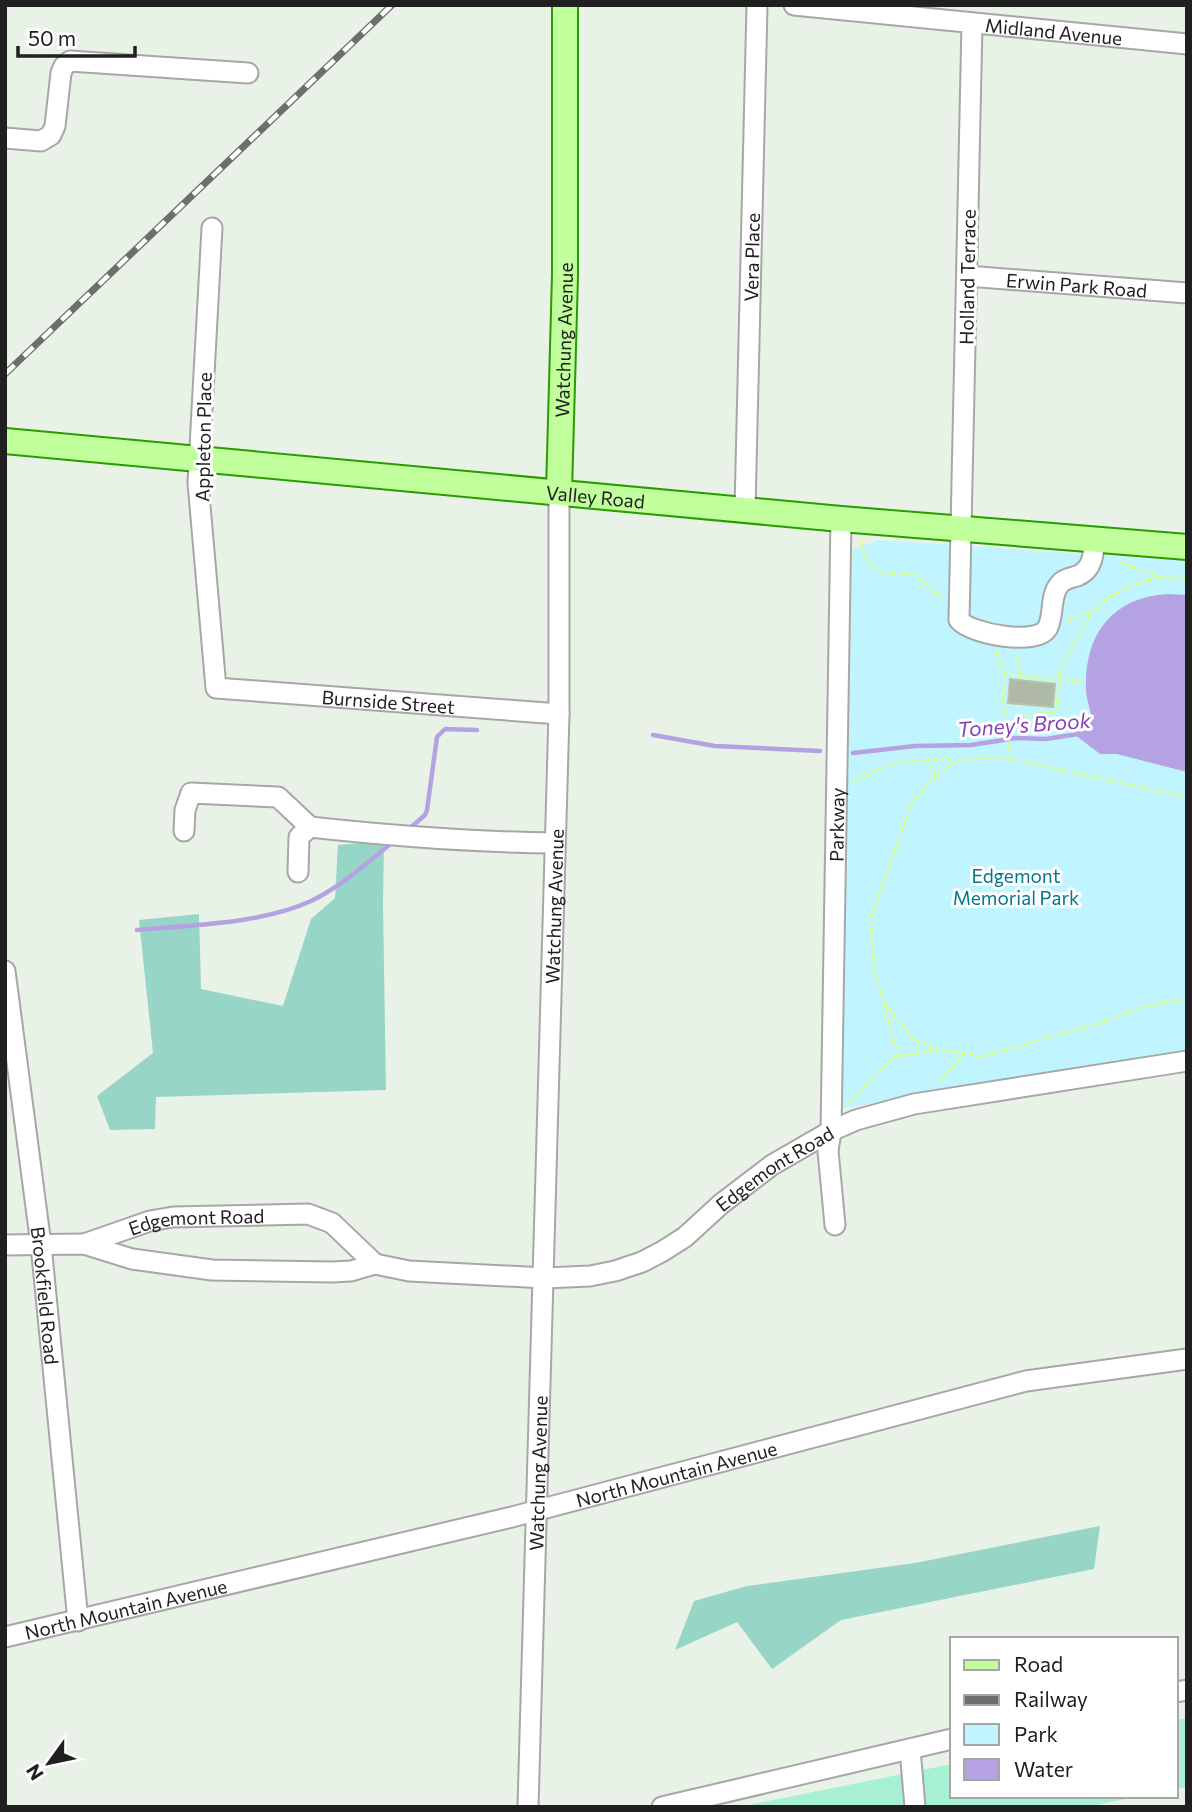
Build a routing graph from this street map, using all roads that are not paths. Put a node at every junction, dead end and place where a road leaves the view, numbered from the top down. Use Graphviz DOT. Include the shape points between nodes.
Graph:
graph roads {
  1 [pos="565,5"];
  2 [pos="757,5"];
  3 [pos="794,5"];
  4 [pos="972,24"];
  5 [pos="1187,44"];
  6 [pos="248,73"];
  7 [pos="5,138"];
  8 [pos="212,228"];
  9 [pos="967,276"];
  10 [pos="1187,293"];
  11 [pos="5,440"];
  12 [pos="200,459"];
  13 [pos="559,492"];
  14 [pos="745,509"];
  15 [pos="841,519"];
  16 [pos="961,529"];
  17 [pos="1094,539"];
  18 [pos="1187,547"];
  19 [pos="216,688"];
  20 [pos="559,714"];
  21 [pos="310,827"];
  22 [pos="184,831"];
  23 [pos="555,843"];
  24 [pos="298,872"];
  25 [pos="5,971"];
  26 [pos="1187,1061"];
  27 [pos="831,1131"];
  28 [pos="835,1224"];
  29 [pos="84,1244"];
  30 [pos="5,1245"];
  31 [pos="41,1245"];
  32 [pos="375,1264"];
  33 [pos="545,1278"];
  34 [pos="1187,1359"];
  35 [pos="538,1511"];
  36 [pos="78,1620"];
  37 [pos="5,1637"];
  38 [pos="950,1739"];
  39 [pos="910,1749"];
  40 [pos="528,1807"];
  41 [pos="662,1807"];
  42 [pos="915,1807"];
  1 -- 13 [label="main road, Watchung Avenue"];
  2 -- 14 [label="street, Vera Place"];
  3 -- 4 [label="street, Midland Avenue"];
  4 -- 5 [label="street, Midland Avenue"];
  4 -- 9 [label="street, Holland Terrace"];
  6 -- 7 [label="street" via="71,61 61,73 51,135 41,141"];
  8 -- 12 [label="street, Appleton Place"];
  9 -- 10 [label="street, Erwin Park Road"];
  9 -- 16 [label="street, Holland Terrace"];
  11 -- 12 [label="main road, Valley Road"];
  12 -- 13 [label="main road, Valley Road"];
  12 -- 19 [label="street, Appleton Place" via="198,483"];
  13 -- 14 [label="main road, Valley Road"];
  13 -- 20 [label="street, Watchung Avenue"];
  14 -- 15 [label="main road, Valley Road"];
  15 -- 16 [label="main road, Valley Road"];
  15 -- 27 [label="street, Parkway"];
  16 -- 17 [label="main road, Valley Road"];
  16 -- 17 [label="street, Holland Terrace" via="959,620 982,633 1027,638 1039,636 1048,627 1060,583 1088,568"];
  17 -- 18 [label="main road, Valley Road"];
  19 -- 20 [label="street, Burnside Street"];
  20 -- 23 [label="street, Watchung Avenue"];
  21 -- 22 [label="street" via="278,797 191,793"];
  21 -- 23 [label="street"];
  21 -- 24 [label="street" via="299,837"];
  23 -- 33 [label="street, Watchung Avenue"];
  25 -- 31 [label="street, Brookfield Road"];
  26 -- 27 [label="street, Edgemont Road" via="914,1104"];
  27 -- 28 [label="street, Parkway" via="828,1151"];
  27 -- 33 [label="street, Edgemont Road" via="772,1165 685,1237 642,1262 590,1276"];
  29 -- 31 [label="street, Edgemont Road"];
  29 -- 32 [label="street, Edgemont Road" via="132,1259 212,1270 342,1272"];
  29 -- 32 [label="street, Edgemont Road" via="173,1217 308,1214 332,1223"];
  30 -- 31 [label="street, Edgemont Road"];
  31 -- 36 [label="street, Brookfield Road"];
  32 -- 33 [label="street, Edgemont Road" via="409,1271"];
  33 -- 35 [label="street, Watchung Avenue"];
  34 -- 35 [label="street, North Mountain Avenue" via="1026,1381"];
  35 -- 36 [label="street, North Mountain Avenue"];
  35 -- 40 [label="street, Watchung Avenue"];
  36 -- 37 [label="street, North Mountain Avenue"];
  38 -- 39 [label="street"];
  39 -- 41 [label="street"];
  39 -- 42 [label="street"];
}
